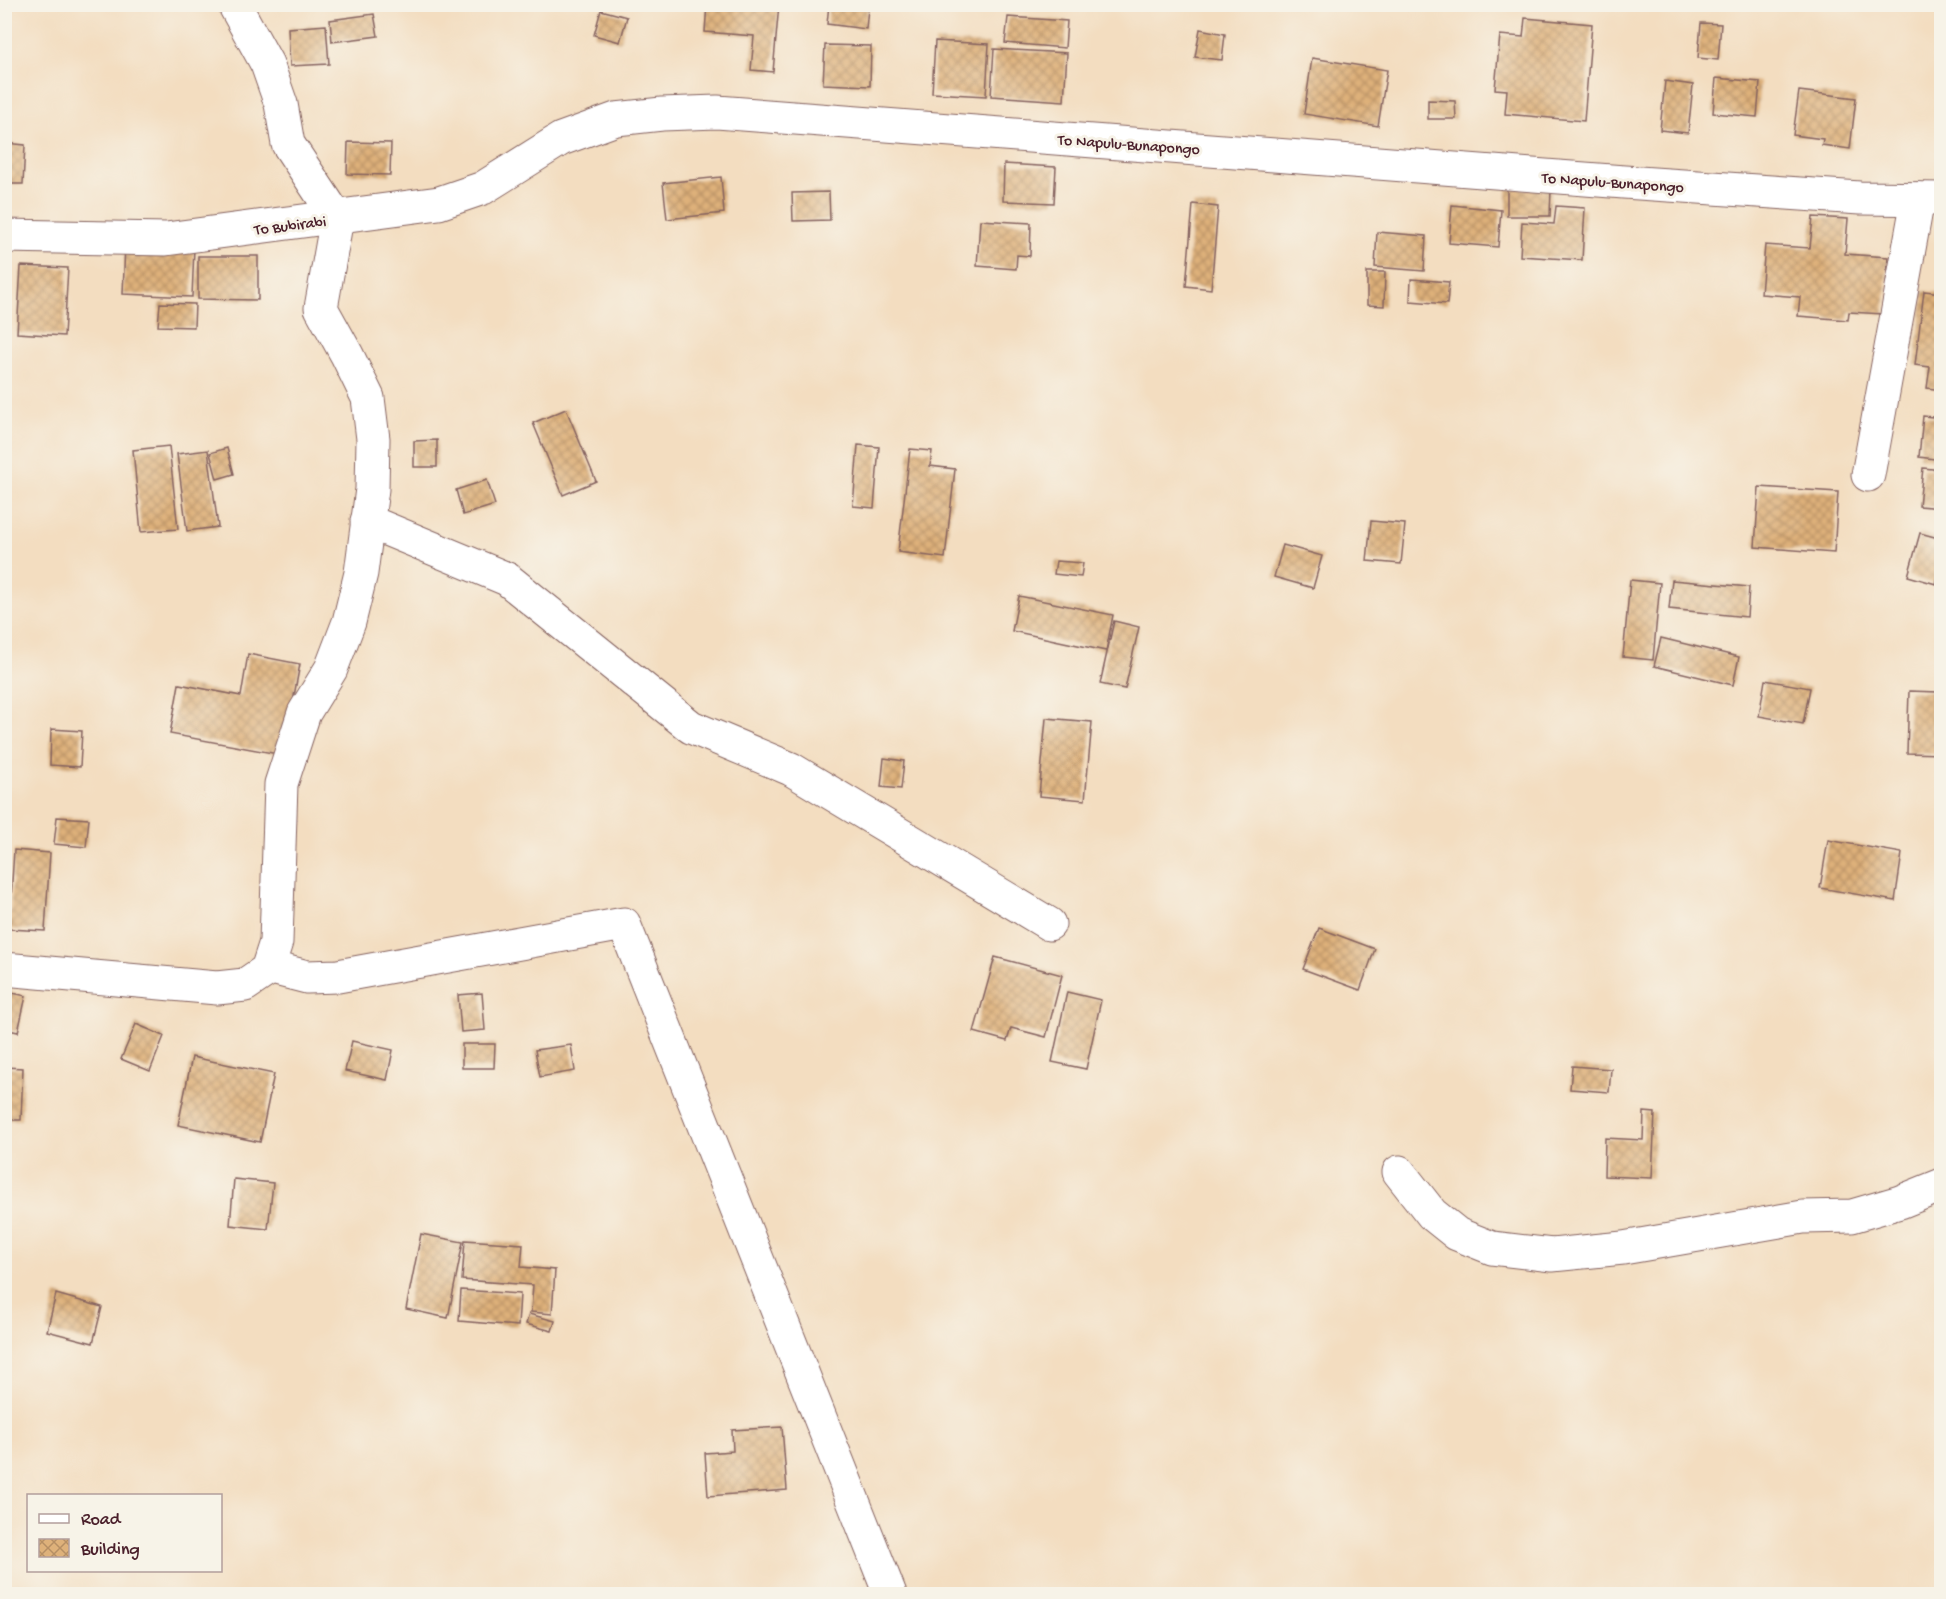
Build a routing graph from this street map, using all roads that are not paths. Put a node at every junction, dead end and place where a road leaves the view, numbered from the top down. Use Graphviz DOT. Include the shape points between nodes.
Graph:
graph roads {
  1 [pos="234,4"];
  2 [pos="1930,199"];
  3 [pos="337,218"];
  4 [pos="4,236"];
  5 [pos="1868,475"];
  6 [pos="367,520"];
  7 [pos="1049,924"];
  8 [pos="268,967"];
  9 [pos="4,969"];
  10 [pos="1399,1172"];
  11 [pos="1941,1185"];
  12 [pos="890,1594"];
  1 -- 3 [label="street, To Bubirabi" via="267,64 281,104 288,144"];
  2 -- 3 [label="street, To Napulu-Bunapongo" via="1624,182 717,112 616,119 561,139 483,189 439,203"];
  2 -- 5 [label="street"];
  3 -- 4 [label="street, To Bubirabi" via="166,239"];
  3 -- 6 [label="street" via="321,308 368,399 373,439"];
  6 -- 7 [label="street" via="507,579 691,727 791,768"];
  6 -- 8 [label="street" via="361,573 349,622 331,669 304,713 282,784 276,942"];
  8 -- 9 [label="street" via="245,985 217,988"];
  8 -- 12 [label="street" via="307,977 338,976 624,924"];
  10 -- 11 [label="street" via="1432,1214 1456,1234 1492,1248 1552,1255 1623,1248 1803,1217 1851,1215 1900,1202"];
}
